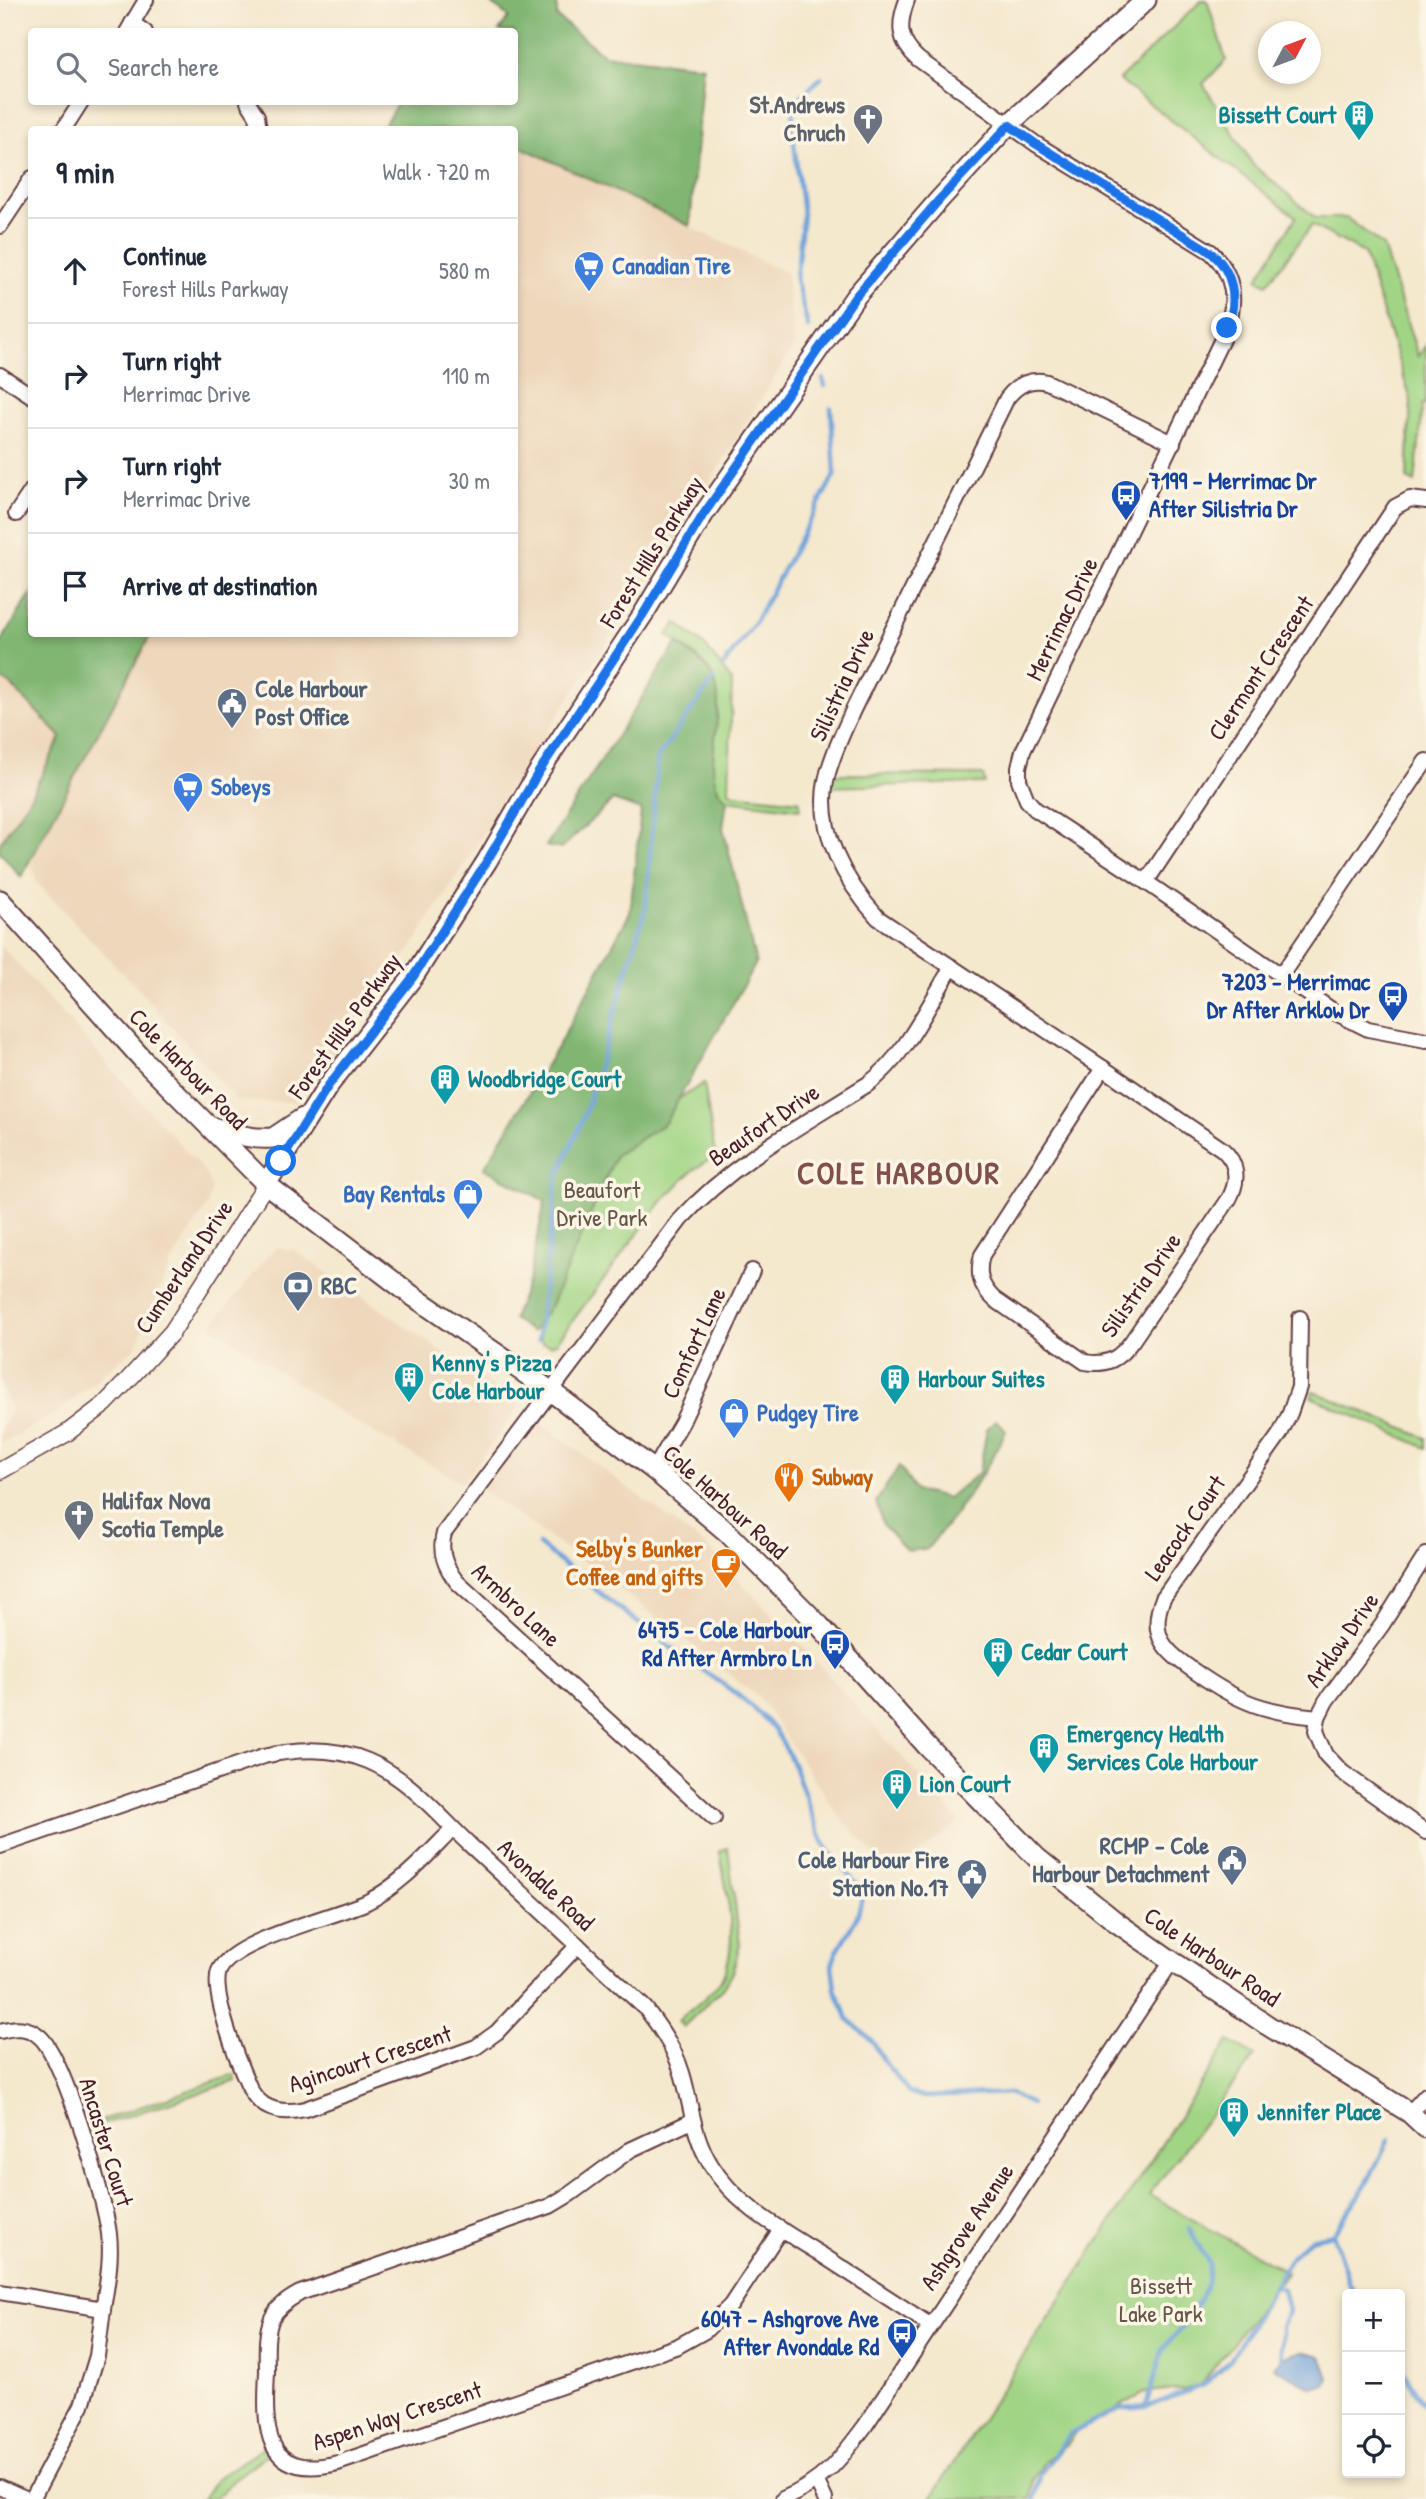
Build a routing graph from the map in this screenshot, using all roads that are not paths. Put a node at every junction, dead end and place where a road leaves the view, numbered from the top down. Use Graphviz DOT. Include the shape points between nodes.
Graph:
graph roads {
  1 [pos="146,0"];
  2 [pos="907,0"];
  3 [pos="1146,0"];
  4 [pos="134,28"];
  5 [pos="79,105"];
  6 [pos="250,105"];
  7 [pos="1009,125"];
  8 [pos="66,126"];
  9 [pos="258,126"];
  10 [pos="28,184"];
  11 [pos="0,226"];
  12 [pos="0,375"];
  13 [pos="28,393"];
  14 [pos="1173,443"];
  15 [pos="28,496"];
  16 [pos="1426,501"];
  17 [pos="16,514"];
  18 [pos="1426,761"];
  19 [pos="1146,882"];
  20 [pos="0,900"];
  21 [pos="952,967"];
  22 [pos="1282,975"];
  23 [pos="1426,1040"];
  24 [pos="1103,1068"];
  25 [pos="310,1114"];
  26 [pos="208,1126"];
  27 [pos="267,1184"];
  28 [pos="752,1271"];
  29 [pos="1300,1318"];
  30 [pos="552,1392"];
  31 [pos="654,1470"];
  32 [pos="0,1471"];
  33 [pos="1426,1555"];
  34 [pos="1318,1717"];
  35 [pos="714,1818"];
  36 [pos="453,1829"];
  37 [pos="1426,1832"];
  38 [pos="0,1846"];
  39 [pos="578,1945"];
  40 [pos="1172,1961"];
  41 [pos="0,2031"];
  42 [pos="1426,2095"];
  43 [pos="1410,2113"];
  44 [pos="692,2121"];
  45 [pos="1426,2128"];
  46 [pos="781,2229"];
  47 [pos="0,2292"];
  48 [pos="103,2309"];
  49 [pos="930,2325"];
  50 [pos="817,2482"];
  51 [pos="0,2487"];
  52 [pos="27,2499"];
  53 [pos="32,2499"];
  54 [pos="783,2499"];
  55 [pos="825,2499"];
  1 -- 4 [label="street"];
  2 -- 7 [label="street, Merrimac Drive" via="900,27 908,50"];
  3 -- 7 [label="main road, Forest Hills Parkway"];
  5 -- 8 [label="street"];
  6 -- 9 [label="street"];
  7 -- 14 [label="street, Merrimac Drive" via="1211,252 1227,272 1234,295 1231,320"];
  7 -- 25 [label="main road, Forest Hills Parkway" via="855,297 703,515 413,977"];
  10 -- 11 [label="street"];
  12 -- 13 [label="street"];
  14 -- 19 [label="street, Merrimac Drive" via="1019,767 1019,780 1035,809"];
  14 -- 21 [label="street, Silistria Drive" via="1048,382 1028,382 1014,390 838,743 825,782 825,801 829,834 846,876 878,918"];
  15 -- 17 [label="street"];
  16 -- 19 [label="street, Clermont Crescent" via="1410,499 1395,507"];
  18 -- 22 [label="street"];
  19 -- 22 [label="street, Merrimac Drive"];
  20 -- 26 [label="main road, Cole Harbour Road"];
  21 -- 24 [label="street, Silistria Drive"];
  21 -- 30 [label="street, Beaufort Drive" via="883,1072 737,1167 693,1206"];
  22 -- 23 [label="street, Merrimac Drive" via="1368,1029"];
  24 -- 24 [label="street, Silistria Drive" via="1223,1149 1236,1174 1229,1199 1132,1341 1119,1357 1101,1363 1085,1362 994,1299 984,1287 979,1267 982,1255"];
  25 -- 26 [label="main road" via="273,1138 253,1139"];
  25 -- 27 [label="main road, Forest Hills Parkway"];
  26 -- 27 [label="main road, Cole Harbour Road"];
  27 -- 30 [label="main road, Cole Harbour Road" via="410,1294"];
  27 -- 32 [label="street, Cumberland Drive" via="172,1332 131,1377 86,1419"];
  28 -- 31 [label="street, Comfort Lane" via="694,1398"];
  29 -- 34 [label="street, Leacock Court" via="1299,1387 1290,1413 1280,1434 1163,1598 1157,1626 1169,1653 1226,1693 1273,1711"];
  30 -- 31 [label="main road, Cole Harbour Road"];
  30 -- 35 [label="street, Armbro Lane" via="450,1522 442,1540 444,1562 457,1582"];
  31 -- 40 [label="main road, Cole Harbour Road" via="727,1532 783,1588 1030,1852"];
  33 -- 34 [label="street, Arklow Drive"];
  34 -- 37 [label="street, Arklow Drive" via="1319,1743 1342,1772"];
  36 -- 38 [label="street, Avondale Road" via="385,1769 348,1754 311,1749 264,1756"];
  36 -- 39 [label="street, Avondale Road"];
  36 -- 39 [label="street, Agincourt Crescent" via="405,1876 372,1899 255,1944 223,1964 216,1982 220,2003 248,2085 259,2102 277,2111 305,2109 476,2047 498,2032"];
  39 -- 44 [label="street, Avondale Road" via="645,2008 665,2035 681,2070"];
  40 -- 43 [label="main road, Cole Harbour Road"];
  40 -- 49 [label="street, Ashgrove Avenue"];
  41 -- 48 [label="street, Ancaster Court" via="33,2031 61,2072 106,2216 110,2252"];
  42 -- 43 [label="street"];
  43 -- 45 [label="main road, Cole Harbour Road"];
  44 -- 46 [label="street, Avondale Road" via="723,2182"];
  44 -- 46 [label="street, Aspen Way Crescent" via="630,2150 550,2206 287,2300 268,2327 265,2418 274,2446 299,2466 338,2463 678,2346 705,2331 731,2305"];
  46 -- 49 [label="street, Avondale Road"];
  47 -- 48 [label="street"];
  48 -- 53 [label="street, Ancaster Court" via="97,2356 82,2405"];
  49 -- 50 [label="street, Ashgrove Avenue" via="865,2426"];
  50 -- 54 [label="street, Ashgrove Avenue"];
  50 -- 55 [label="street"];
  51 -- 52 [label="street"];
}
